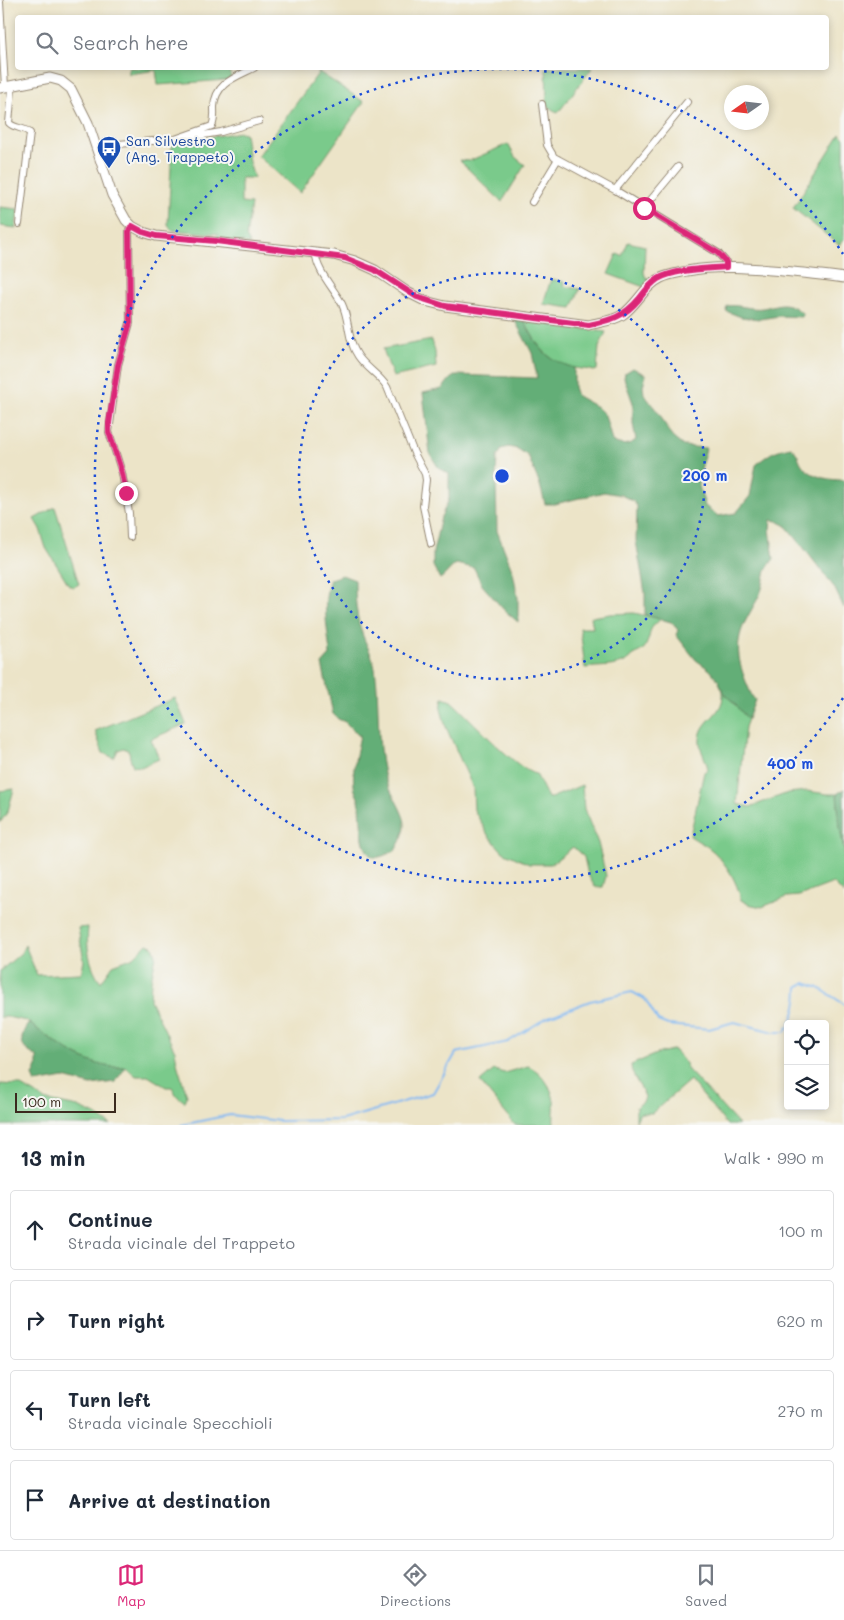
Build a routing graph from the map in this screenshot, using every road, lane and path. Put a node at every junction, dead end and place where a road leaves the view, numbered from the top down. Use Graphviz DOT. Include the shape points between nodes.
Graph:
graph roads {
  1 [pos="0,2"];
  2 [pos="250,70"];
  3 [pos="5,87"];
  4 [pos="687,102"];
  5 [pos="542,104"];
  6 [pos="259,121"];
  7 [pos="176,140"];
  8 [pos="96,148"];
  9 [pos="558,159"];
  10 [pos="678,167"];
  11 [pos="615,190"];
  12 [pos="532,202"];
  13 [pos="644,208"];
  14 [pos="18,224"];
  15 [pos="132,226"];
  16 [pos="316,253"];
  17 [pos="726,267"];
  18 [pos="844,278"];
  19 [pos="130,537"];
  20 [pos="431,544"];
  1 -- 3 [label="street"];
  2 -- 7 [label="street" via="220,87 215,96 212,126"];
  3 -- 8 [label="street" via="48,78 68,85 77,99"];
  3 -- 14 [label="street" via="9,123 30,133"];
  4 -- 11 [label="street"];
  5 -- 9 [label="street" via="546,145"];
  6 -- 7 [label="street"];
  7 -- 8 [label="street"];
  8 -- 15 [label="street" via="112,195"];
  9 -- 11 [label="street"];
  9 -- 12 [label="street"];
  10 -- 13 [label="street"];
  11 -- 13 [label="street"];
  13 -- 17 [label="street" via="718,253"];
  15 -- 16 [label="street" via="156,236"];
  15 -- 19 [label="street" via="129,231 130,323 118,365 109,432 123,480"];
  16 -- 17 [label="street" via="355,261 409,293 445,306 589,325 622,315 660,278"];
  16 -- 20 [label="street" via="342,305 354,350 384,382 425,474 423,506"];
  17 -- 18 [label="street"];
}
